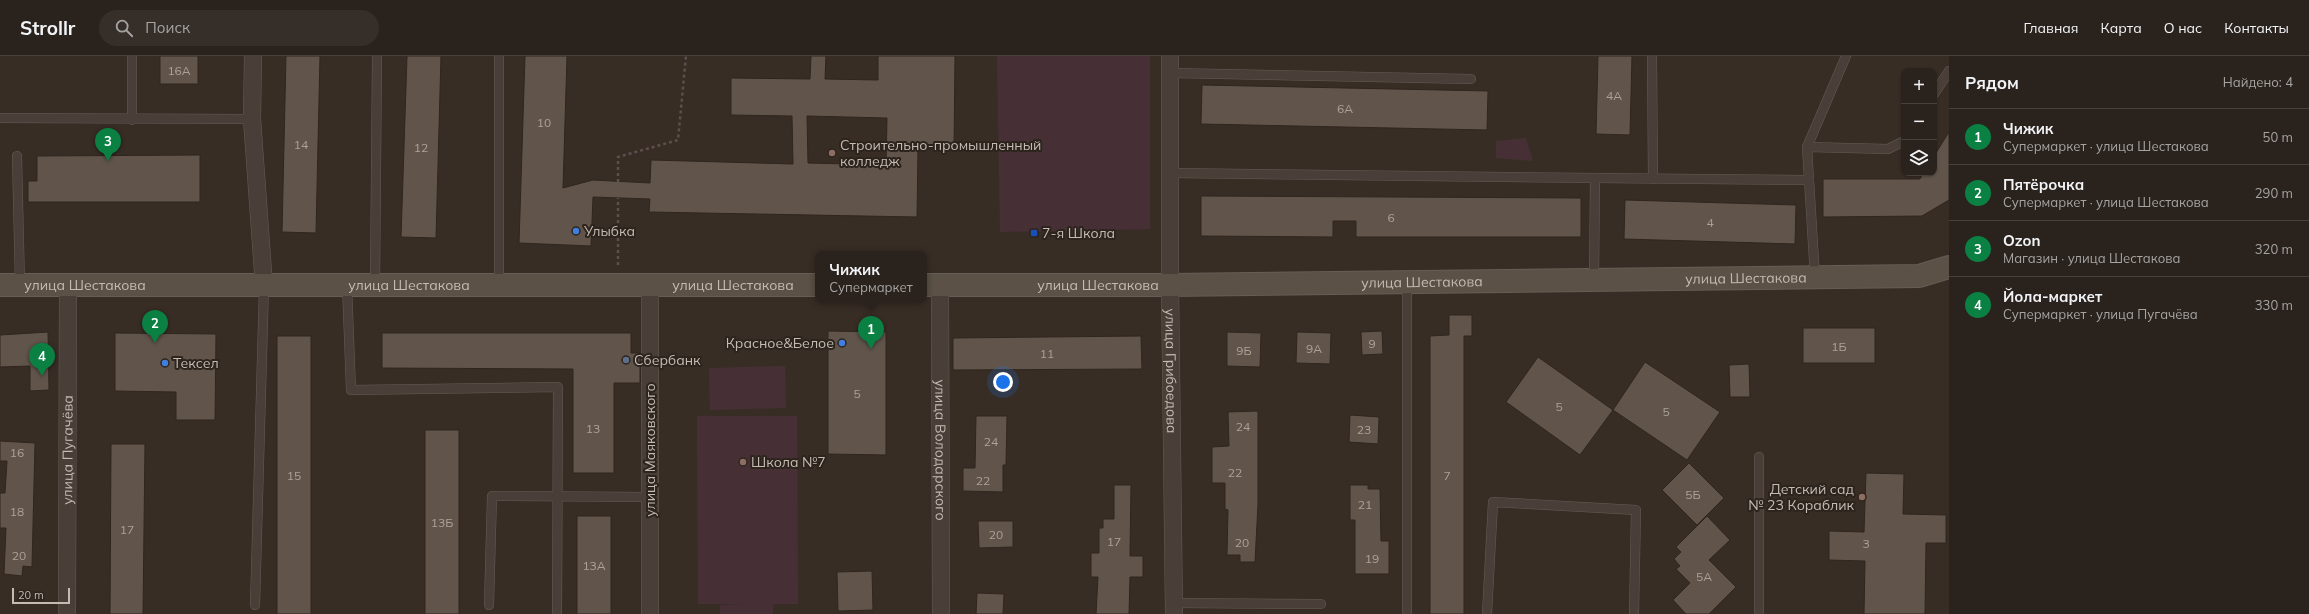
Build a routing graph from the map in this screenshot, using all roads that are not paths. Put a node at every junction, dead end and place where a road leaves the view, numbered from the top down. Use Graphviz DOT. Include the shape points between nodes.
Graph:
graph roads {
  1 [pos="132,56"];
  2 [pos="253,56"];
  3 [pos="377,56"];
  4 [pos="499,56"];
  5 [pos="1652,56"];
  6 [pos="1846,56"];
  7 [pos="1170,64"];
  8 [pos="1949,71"];
  9 [pos="1471,79"];
  10 [pos="1937,89"];
  11 [pos="0,118"];
  12 [pos="252,119"];
  13 [pos="132,120"];
  14 [pos="1901,143"];
  15 [pos="1807,147"];
  16 [pos="17,156"];
  17 [pos="1170,173"];
  18 [pos="1595,178"];
  19 [pos="1653,178"];
  20 [pos="1809,180"];
  21 [pos="1949,267"];
  22 [pos="1815,277"];
  23 [pos="1594,280"];
  24 [pos="1407,282"];
  25 [pos="10,285"];
  26 [pos="376,285"];
  27 [pos="499,285"];
  28 [pos="650,285"];
  29 [pos="815,285"];
  30 [pos="932,285"];
  31 [pos="1170,285"];
  32 [pos="68,286"];
  33 [pos="264,286"];
  34 [pos="347,286"];
  35 [pos="1759,457"];
  36 [pos="557,497"];
  37 [pos="650,497"];
  38 [pos="490,604"];
  39 [pos="1321,604"];
  40 [pos="255,606"];
  41 [pos="1174,608"];
  42 [pos="67,614"];
  43 [pos="557,614"];
  44 [pos="650,614"];
  45 [pos="941,614"];
  46 [pos="1407,614"];
  47 [pos="1487,614"];
  48 [pos="1634,614"];
  49 [pos="1759,614"];
  1 -- 13 [label="lane"];
  2 -- 12 [label="street"];
  3 -- 26 [label="lane"];
  4 -- 27 [label="lane"];
  5 -- 19 [label="lane"];
  6 -- 15 [label="lane"];
  7 -- 9 [label="lane"];
  7 -- 17 [label="street, улица Грибоедова"];
  8 -- 10 [label="lane"];
  11 -- 13 [label="lane"];
  12 -- 13 [label="lane"];
  12 -- 33 [label="street"];
  14 -- 15 [label="lane" via="1888,150"];
  15 -- 20 [label="lane"];
  16 -- 25 [label="lane"];
  17 -- 18 [label="lane"];
  17 -- 31 [label="street, улица Грибоедова"];
  18 -- 19 [label="lane"];
  18 -- 23 [label="lane"];
  19 -- 20 [label="lane"];
  20 -- 22 [label="lane"];
  21 -- 22 [label="main road, улица Шестакова" via="1919,276"];
  22 -- 23 [label="main road, улица Шестакова"];
  23 -- 24 [label="main road, улица Шестакова"];
  24 -- 31 [label="main road, улица Шестакова"];
  24 -- 46 [label="lane"];
  25 -- 32 [label="main road, улица Шестакова"];
  26 -- 27 [label="main road, улица Шестакова"];
  26 -- 34 [label="main road, улица Шестакова"];
  27 -- 28 [label="main road, улица Шестакова"];
  28 -- 29 [label="main road, улица Шестакова"];
  28 -- 37 [label="street, улица Маяковского"];
  30 -- 31 [label="main road, улица Шестакова"];
  30 -- 45 [label="street, улица Володарского"];
  31 -- 41 [label="street, улица Грибоедова"];
  32 -- 33 [label="main road, улица Шестакова"];
  32 -- 42 [label="street, улица Пугачёва"];
  33 -- 34 [label="main road, улица Шестакова"];
  33 -- 40 [label="lane"];
  34 -- 36 [label="lane" via="350,390 558,387"];
  35 -- 49 [label="lane"];
  36 -- 37 [label="lane"];
  36 -- 38 [label="lane" via="492,496"];
  36 -- 43 [label="lane"];
  37 -- 44 [label="street, улица Маяковского"];
  39 -- 41 [label="lane"];
  47 -- 48 [label="lane" via="1493,502 1636,510"];
}
